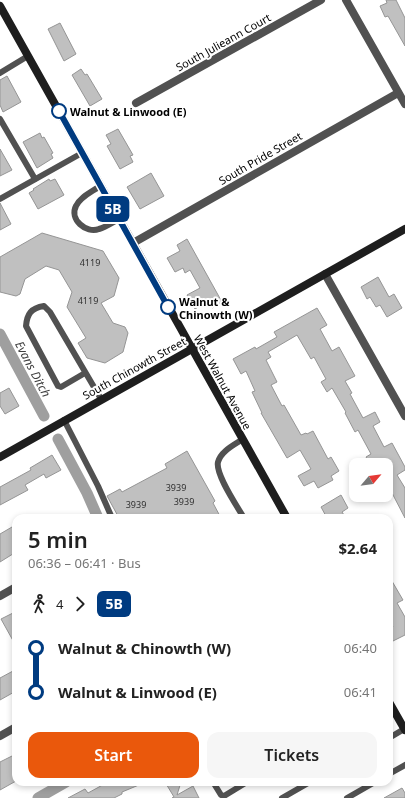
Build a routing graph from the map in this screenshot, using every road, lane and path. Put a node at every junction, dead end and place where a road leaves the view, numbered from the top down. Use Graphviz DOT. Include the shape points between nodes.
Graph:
graph roads {
  1 [pos="321,0"];
  2 [pos="346,0"];
  3 [pos="0,6"];
  4 [pos="28,56"];
  5 [pos="0,73"];
  6 [pos="398,93"];
  7 [pos="136,103"];
  8 [pos="405,104"];
  9 [pos="0,119"];
  10 [pos="82,152"];
  11 [pos="34,179"];
  12 [pos="100,186"];
  13 [pos="0,199"];
  14 [pos="119,219"];
  15 [pos="405,229"];
  16 [pos="133,243"];
  17 [pos="325,274"];
  18 [pos="191,348"];
  19 [pos="85,373"];
  20 [pos="101,399"];
  21 [pos="405,416"];
  22 [pos="64,420"];
  23 [pos="243,439"];
  24 [pos="0,457"];
  25 [pos="110,514"];
  26 [pos="242,514"];
  27 [pos="285,514"];
  28 [pos="12,589"];
  29 [pos="0,596"];
  30 [pos="393,709"];
  31 [pos="12,729"];
  32 [pos="405,730"];
  33 [pos="0,736"];
  34 [pos="393,736"];
  35 [pos="405,765"];
  36 [pos="393,772"];
  37 [pos="215,786"];
  38 [pos="240,786"];
  39 [pos="303,786"];
  40 [pos="368,786"];
  41 [pos="282,798"];
  42 [pos="347,798"];
  1 -- 7 [label="street, South Julieann Court"];
  2 -- 6 [label="street"];
  3 -- 4 [label="main road, West Walnut Avenue"];
  4 -- 5 [label="lane"];
  4 -- 10 [label="main road, West Walnut Avenue"];
  6 -- 8 [label="street"];
  6 -- 16 [label="street, South Pride Street"];
  9 -- 11 [label="lane"];
  10 -- 11 [label="lane"];
  10 -- 12 [label="main road, West Walnut Avenue"];
  11 -- 13 [label="lane"];
  12 -- 14 [label="main road, West Walnut Avenue"];
  12 -- 14 [label="lane" via="75,207 79,224 87,230 98,230"];
  14 -- 16 [label="main road, West Walnut Avenue"];
  15 -- 17 [label="main road, South Chinowth Street"];
  16 -- 18 [label="main road, West Walnut Avenue"];
  17 -- 18 [label="main road, South Chinowth Street"];
  17 -- 21 [label="street"];
  18 -- 20 [label="main road, South Chinowth Street"];
  18 -- 23 [label="main road, West Walnut Avenue"];
  19 -- 19 [label="lane" via="50,312 44,306 30,311 26,326 58,386 61,387"];
  19 -- 20 [label="lane"];
  20 -- 22 [label="main road, South Chinowth Street"];
  22 -- 24 [label="main road, South Chinowth Street"];
  22 -- 25 [label="lane"];
  23 -- 26 [label="lane" via="226,451 218,463 221,476"];
  23 -- 27 [label="main road, West Walnut Avenue"];
  28 -- 29 [label="street"];
  30 -- 32 [label="main road"];
  31 -- 33 [label="street"];
  32 -- 34 [label="lane"];
  35 -- 36 [label="lane"];
  37 -- 38 [label="lane" via="224,796"];
  39 -- 41 [label="lane"];
  40 -- 42 [label="lane"];
}
